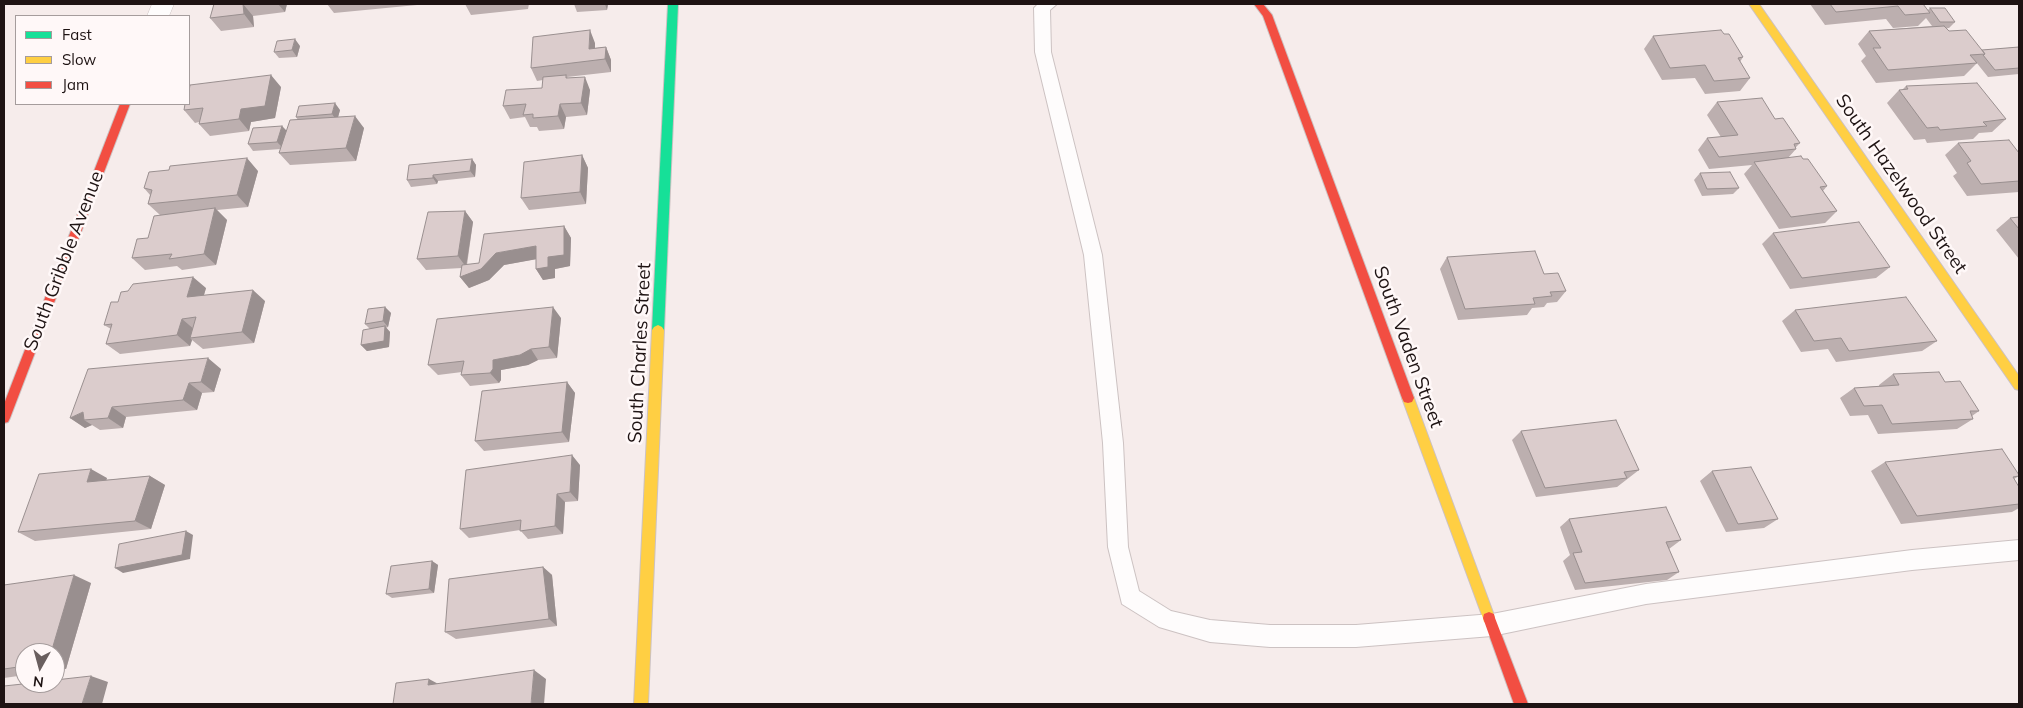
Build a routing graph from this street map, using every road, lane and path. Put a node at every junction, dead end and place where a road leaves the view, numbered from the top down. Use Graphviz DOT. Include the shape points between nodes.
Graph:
graph roads {
  1 [pos="673,4"];
  2 [pos="1050,4"];
  3 [pos="1258,4"];
  4 [pos="1754,4"];
  5 [pos="124,105"];
  6 [pos="2019,385"];
  7 [pos="4,418"];
  8 [pos="2019,550"];
  9 [pos="1492,625"];
  10 [pos="641,704"];
  11 [pos="1522,704"];
  1 -- 10 [label="street, South Charles Street"];
  2 -- 9 [label="lane" via="1042,8 1043,52 1093,255 1112,443 1118,547 1130,597 1167,620 1210,631 1270,636 1356,636"];
  3 -- 9 [label="street, South Vaden Street" via="1268,15"];
  4 -- 6 [label="street, South Hazelwood Street"];
  5 -- 7 [label="street, South Gribble Avenue"];
  8 -- 9 [label="lane" via="1912,560 1646,594"];
  9 -- 11 [label="street, South Vaden Street"];
}
